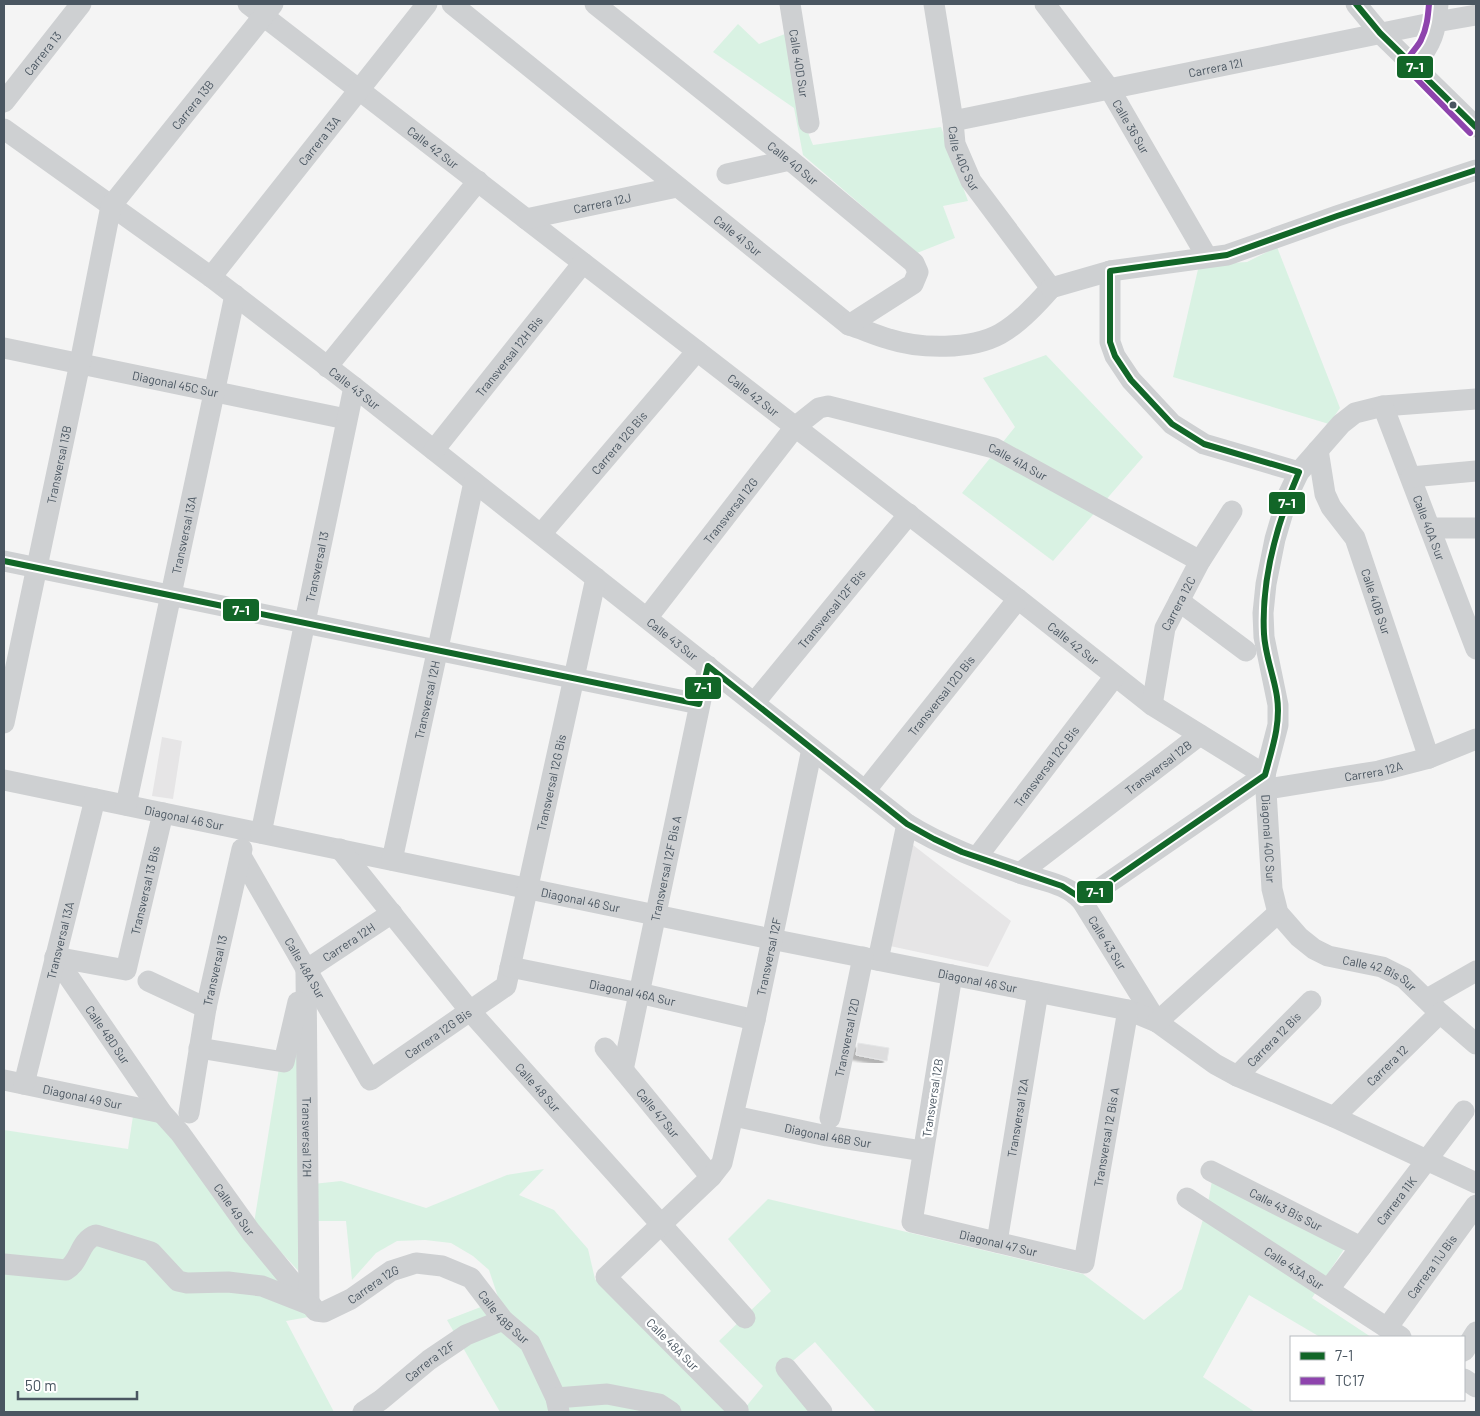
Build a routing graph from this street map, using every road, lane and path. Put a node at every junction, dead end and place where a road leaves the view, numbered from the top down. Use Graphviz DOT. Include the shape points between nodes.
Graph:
graph roads {
  1 [pos="81,4"];
  2 [pos="427,4"];
  3 [pos="452,4"];
  4 [pos="595,4"];
  5 [pos="790,4"];
  6 [pos="934,4"];
  7 [pos="1045,4"];
  8 [pos="1356,4"];
  9 [pos="262,8"];
  10 [pos="1437,13"];
  11 [pos="1476,15"];
  12 [pos="1380,33"];
  13 [pos="1414,65"];
  14 [pos="1109,88"];
  15 [pos="359,89"];
  16 [pos="4,102"];
  17 [pos="953,121"];
  18 [pos="809,123"];
  19 [pos="1476,127"];
  20 [pos="4,129"];
  21 [pos="790,160"];
  22 [pos="1476,170"];
  23 [pos="726,174"];
  24 [pos="478,181"];
  25 [pos="677,187"];
  26 [pos="112,206"];
  27 [pos="526,219"];
  28 [pos="1207,257"];
  29 [pos="583,262"];
  30 [pos="1110,271"];
  31 [pos="211,277"];
  32 [pos="1052,288"];
  33 [pos="235,295"];
  34 [pos="849,324"];
  35 [pos="4,348"];
  36 [pos="697,351"];
  37 [pos="80,364"];
  38 [pos="327,367"];
  39 [pos="354,387"];
  40 [pos="214,391"];
  41 [pos="1476,399"];
  42 [pos="1383,406"];
  43 [pos="819,408"];
  44 [pos="346,419"];
  45 [pos="796,427"];
  46 [pos="434,450"];
  47 [pos="1318,450"];
  48 [pos="1476,471"];
  49 [pos="1299,472"];
  50 [pos="1410,477"];
  51 [pos="474,482"];
  52 [pos="1232,511"];
  53 [pos="908,514"];
  54 [pos="1430,528"];
  55 [pos="1476,528"];
  56 [pos="540,534"];
  57 [pos="4,561"];
  58 [pos="1200,561"];
  59 [pos="36,568"];
  60 [pos="596,578"];
  61 [pos="171,596"];
  62 [pos="1018,599"];
  63 [pos="1180,601"];
  64 [pos="647,618"];
  65 [pos="304,623"];
  66 [pos="1475,641"];
  67 [pos="438,650"];
  68 [pos="1246,651"];
  69 [pos="708,666"];
  70 [pos="1115,676"];
  71 [pos="574,678"];
  72 [pos="754,703"];
  73 [pos="700,704"];
  74 [pos="1152,705"];
  75 [pos="4,722"];
  76 [pos="1200,735"];
  77 [pos="1476,739"];
  78 [pos="812,749"];
  79 [pos="1429,758"];
  80 [pos="4,780"];
  81 [pos="1266,782"];
  82 [pos="865,791"];
  83 [pos="95,799"];
  84 [pos="126,805"];
  85 [pos="163,813"];
  86 [pos="907,824"];
  87 [pos="253,831"];
  88 [pos="340,849"];
  89 [pos="241,856"];
  90 [pos="977,857"];
  91 [pos="392,860"];
  92 [pos="1020,873"];
  93 [pos="528,888"];
  94 [pos="1082,901"];
  95 [pos="392,913"];
  96 [pos="1278,913"];
  97 [pos="655,915"];
  98 [pos="771,939"];
  99 [pos="55,957"];
  100 [pos="871,959"];
  101 [pos="306,970"];
  102 [pos="1476,971"];
  103 [pos="952,975"];
  104 [pos="508,977"];
  105 [pos="148,981"];
  106 [pos="1038,992"];
  107 [pos="639,993"];
  108 [pos="1311,1001"];
  109 [pos="1433,1006"];
  110 [pos="206,1008"];
  111 [pos="1128,1010"];
  112 [pos="470,1011"];
  113 [pos="755,1020"];
  114 [pos="1157,1022"];
  115 [pos="1476,1044"];
  116 [pos="199,1048"];
  117 [pos="605,1048"];
  118 [pos="623,1070"];
  119 [pos="1237,1076"];
  120 [pos="370,1080"];
  121 [pos="14,1082"];
  122 [pos="1464,1111"];
  123 [pos="162,1112"];
  124 [pos="189,1113"];
  125 [pos="734,1116"];
  126 [pos="1334,1117"];
  127 [pos="830,1118"];
  128 [pos="923,1152"];
  129 [pos="1427,1160"];
  130 [pos="717,1170"];
  131 [pos="1212,1170"];
  132 [pos="1476,1182"];
  133 [pos="1187,1198"];
  134 [pos="1476,1205"];
  135 [pos="912,1222"];
  136 [pos="660,1224"];
  137 [pos="997,1242"];
  138 [pos="1361,1247"];
  139 [pos="1084,1263"];
  140 [pos="4,1264"];
  141 [pos="442,1266"];
  142 [pos="1329,1289"];
  143 [pos="309,1304"];
  144 [pos="745,1318"];
  145 [pos="502,1320"];
  146 [pos="1476,1332"];
  147 [pos="1394,1333"];
  148 [pos="1465,1349"];
  149 [pos="786,1368"];
  150 [pos="1465,1380"];
  151 [pos="1476,1387"];
  152 [pos="558,1405"];
  153 [pos="362,1412"];
  154 [pos="671,1412"];
  155 [pos="738,1412"];
  156 [pos="822,1412"];
  1 -- 16 [label="street, Carrera 13"];
  2 -- 15 [label="street, Carrera 13A"];
  3 -- 25 [label="street, Calle 41 Sur"];
  4 -- 21 [label="street, Calle 40 Sur"];
  5 -- 18 [label="street, Calle 40D Sur"];
  6 -- 17 [label="street, Calle 40C Sur"];
  7 -- 14 [label="street, Calle 36 Sur"];
  8 -- 12 [label="street"];
  9 -- 15 [label="street, Calle 42 Sur"];
  9 -- 26 [label="street, Carrera 13B"];
  10 -- 11 [label="street, Carrera 12I"];
  10 -- 12 [label="street, Carrera 12I"];
  10 -- 13 [label="street" via="1430,45"];
  12 -- 13 [label="street"];
  12 -- 14 [label="street, Carrera 12I"];
  13 -- 19 [label="street"];
  14 -- 17 [label="street, Carrera 12I"];
  14 -- 28 [label="street, Calle 36 Sur"];
  15 -- 24 [label="street, Calle 42 Sur"];
  15 -- 31 [label="street, Carrera 13A"];
  17 -- 32 [label="street, Calle 40C Sur" via="955,144 971,181"];
  20 -- 26 [label="street, Calle 43 Sur"];
  21 -- 23 [label="street"];
  21 -- 34 [label="street, Calle 40 Sur" via="914,262 918,272 913,284"];
  22 -- 28 [label="street" via="1228,255"];
  24 -- 27 [label="street, Calle 42 Sur"];
  24 -- 38 [label="street"];
  25 -- 27 [label="street, Carrera 12J"];
  25 -- 34 [label="street, Calle 41 Sur"];
  26 -- 31 [label="street, Calle 43 Sur"];
  26 -- 37 [label="street, Transversal 13B"];
  27 -- 29 [label="street, Calle 42 Sur"];
  28 -- 30 [label="street"];
  29 -- 36 [label="street, Calle 42 Sur"];
  29 -- 46 [label="street, Transversal 12H Bis"];
  30 -- 32 [label="street"];
  30 -- 49 [label="street" via="1110,342 1115,356 1172,424 1204,444"];
  31 -- 33 [label="street, Calle 43 Sur"];
  32 -- 34 [label="street, Calle 41 Sur" via="1000,334 963,346 890,340"];
  33 -- 38 [label="street, Calle 43 Sur"];
  33 -- 40 [label="street, Transversal 13A"];
  35 -- 37 [label="street, Diagonal 45C Sur"];
  36 -- 45 [label="street, Calle 42 Sur"];
  36 -- 56 [label="street, Carrera 12G Bis"];
  37 -- 40 [label="street, Diagonal 45C Sur"];
  37 -- 59 [label="street, Transversal 13B"];
  38 -- 39 [label="street, Calle 43 Sur"];
  39 -- 44 [label="street, Transversal 13"];
  39 -- 46 [label="street, Calle 43 Sur"];
  40 -- 44 [label="street, Diagonal 45C Sur"];
  40 -- 61 [label="street, Transversal 13A"];
  41 -- 42 [label="street"];
  42 -- 47 [label="street" via="1355,413"];
  42 -- 50 [label="street, Calle 40A Sur"];
  43 -- 45 [label="street, Transversal 12G"];
  43 -- 58 [label="street, Calle 41A Sur" via="828,406 994,448"];
  44 -- 65 [label="street, Transversal 13"];
  45 -- 53 [label="street, Calle 42 Sur"];
  45 -- 64 [label="street, Transversal 12G"];
  46 -- 51 [label="street, Calle 43 Sur"];
  47 -- 49 [label="street"];
  47 -- 79 [label="street, Calle 40B Sur" via="1325,494 1355,538"];
  48 -- 50 [label="street"];
  49 -- 81 [label="street, Diagonal 40C Sur" via="1281,514 1263,612 1264,637 1278,705 1278,725"];
  50 -- 54 [label="street, Calle 40A Sur"];
  51 -- 56 [label="street, Calle 43 Sur"];
  51 -- 67 [label="street, Transversal 12H"];
  52 -- 58 [label="street, Carrera 12C"];
  53 -- 62 [label="street, Calle 42 Sur"];
  53 -- 72 [label="street, Transversal 12F Bis"];
  54 -- 55 [label="street"];
  54 -- 66 [label="street, Calle 40A Sur"];
  56 -- 60 [label="street, Calle 43 Sur"];
  57 -- 59 [label="street"];
  58 -- 63 [label="street, Carrera 12C"];
  59 -- 61 [label="street"];
  59 -- 75 [label="street, Transversal 13B"];
  60 -- 64 [label="street, Calle 43 Sur"];
  60 -- 71 [label="street, Transversal 12G Bis"];
  61 -- 65 [label="street"];
  61 -- 84 [label="street, Transversal 13A"];
  62 -- 70 [label="street, Calle 42 Sur"];
  62 -- 82 [label="street, Transversal 12D Bis"];
  63 -- 68 [label="street"];
  63 -- 74 [label="street, Carrera 12C" via="1164,628"];
  64 -- 69 [label="street, Calle 43 Sur"];
  65 -- 67 [label="street"];
  65 -- 87 [label="street, Transversal 13"];
  67 -- 71 [label="street"];
  67 -- 91 [label="street, Transversal 12H"];
  69 -- 72 [label="street, Calle 43 Sur"];
  69 -- 73 [label="street, Transversal 12F Bis A"];
  70 -- 74 [label="street, Calle 42 Sur"];
  70 -- 90 [label="street, Transversal 12C Bis"];
  71 -- 73 [label="street"];
  71 -- 93 [label="street, Transversal 12G Bis"];
  72 -- 78 [label="street, Calle 43 Sur"];
  73 -- 97 [label="street, Transversal 12F Bis A"];
  74 -- 76 [label="street, Calle 42 Sur"];
  76 -- 81 [label="street, Calle 42 Sur"];
  76 -- 92 [label="street, Transversal 12B"];
  77 -- 79 [label="street, Carrera 12A"];
  78 -- 82 [label="street, Calle 43 Sur"];
  78 -- 98 [label="street, Transversal 12F"];
  79 -- 81 [label="street, Carrera 12A" via="1379,771"];
  80 -- 83 [label="street, Diagonal 46 Sur"];
  81 -- 94 [label="street"];
  81 -- 96 [label="street, Diagonal 40C Sur" via="1272,889"];
  82 -- 86 [label="street, Calle 43 Sur"];
  83 -- 84 [label="street, Diagonal 46 Sur"];
  83 -- 99 [label="street, Transversal 13A"];
  84 -- 85 [label="street, Diagonal 46 Sur"];
  85 -- 87 [label="street, Diagonal 46 Sur"];
  85 -- 99 [label="street, Transversal 13 Bis" via="126,970"];
  86 -- 90 [label="street, Calle 43 Sur"];
  86 -- 100 [label="street, Transversal 12D"];
  87 -- 88 [label="street, Diagonal 46 Sur"];
  87 -- 89 [label="street, Transversal 13"];
  88 -- 91 [label="street, Diagonal 46 Sur"];
  88 -- 95 [label="street, Calle 48 Sur"];
  89 -- 101 [label="street, Calle 48A Sur"];
  89 -- 110 [label="street, Transversal 13"];
  90 -- 92 [label="street, Calle 43 Sur"];
  91 -- 93 [label="street, Diagonal 46 Sur"];
  92 -- 94 [label="street, Calle 43 Sur" via="1070,890"];
  93 -- 97 [label="street, Diagonal 46 Sur"];
  93 -- 104 [label="street, Transversal 12G Bis"];
  94 -- 114 [label="street, Calle 43 Sur"];
  95 -- 101 [label="street, Carrera 12H"];
  95 -- 112 [label="street, Calle 48 Sur"];
  96 -- 109 [label="street, Calle 42 Bis Sur" via="1298,937 1314,949 1328,956 1382,967 1404,978"];
  96 -- 114 [label="street"];
  97 -- 98 [label="street, Diagonal 46 Sur"];
  97 -- 107 [label="street, Transversal 12F Bis A"];
  98 -- 100 [label="street, Diagonal 46 Sur"];
  98 -- 113 [label="street, Transversal 12F"];
  99 -- 121 [label="street, Transversal 13A"];
  99 -- 123 [label="street, Calle 48D Sur"];
  100 -- 103 [label="street, Diagonal 46 Sur"];
  100 -- 127 [label="street, Transversal 12D"];
  101 -- 116 [label="street" via="284,1062"];
  101 -- 120 [label="street, Calle 48A Sur"];
  101 -- 143 [label="street, Transversal 12H"];
  102 -- 109 [label="street, Carrera 12"];
  103 -- 106 [label="street, Diagonal 46 Sur"];
  103 -- 128 [label="street, Transversal 12B"];
  104 -- 107 [label="street, Diagonal 46A Sur"];
  104 -- 112 [label="street, Carrera 12G Bis"];
  105 -- 110 [label="street"];
  106 -- 111 [label="street, Diagonal 46 Sur"];
  106 -- 137 [label="street, Transversal 12A"];
  107 -- 113 [label="street, Diagonal 46A Sur"];
  107 -- 118 [label="street, Transversal 12F Bis A"];
  108 -- 119 [label="street, Carrera 12 Bis"];
  109 -- 115 [label="street, Calle 42 Bis Sur"];
  109 -- 126 [label="street, Carrera 12"];
  110 -- 116 [label="street, Transversal 13"];
  111 -- 114 [label="street, Diagonal 46 Sur"];
  111 -- 139 [label="street, Transversal 12 Bis A"];
  112 -- 120 [label="street, Carrera 12G Bis"];
  112 -- 136 [label="street, Calle 48 Sur"];
  113 -- 125 [label="street, Transversal 12F"];
  114 -- 119 [label="street, Calle 43 Sur"];
  116 -- 124 [label="street, Transversal 13"];
  117 -- 118 [label="street, Calle 47 Sur"];
  118 -- 130 [label="street, Calle 47 Sur"];
  119 -- 126 [label="street, Calle 43 Sur"];
  121 -- 123 [label="street, Diagonal 49 Sur"];
  122 -- 129 [label="street, Carrera 11K"];
  123 -- 143 [label="street, Calle 49 Sur"];
  125 -- 128 [label="street, Diagonal 46B Sur"];
  125 -- 130 [label="street, Transversal 12F"];
  126 -- 129 [label="street, Calle 43 Sur"];
  128 -- 135 [label="street, Transversal 12B"];
  129 -- 132 [label="street, Calle 43 Sur"];
  129 -- 138 [label="street, Carrera 11K"];
  130 -- 136 [label="street"];
  131 -- 138 [label="street, Calle 43 Bis Sur"];
  133 -- 142 [label="street, Calle 43A Sur"];
  134 -- 147 [label="street, Carrera 11J Bis"];
  135 -- 137 [label="street, Diagonal 47 Sur"];
  136 -- 144 [label="street, Calle 48 Sur"];
  136 -- 155 [label="street, Calle 48A Sur" via="606,1277"];
  137 -- 139 [label="street, Diagonal 47 Sur"];
  138 -- 142 [label="street, Carrera 11K"];
  140 -- 143 [label="street" via="66,1270 74,1264 84,1243 96,1235 151,1252 178,1281 187,1284 228,1282 262,1286"];
  141 -- 143 [label="street, Carrera 12G" via="416,1263 391,1271 351,1299 324,1312 316,1311"];
  141 -- 145 [label="street, Calle 48B Sur" via="471,1278"];
  142 -- 147 [label="street, Calle 43A Sur"];
  145 -- 152 [label="street, Calle 48B Sur" via="530,1343"];
  145 -- 153 [label="street, Carrera 12F" via="466,1335"];
  146 -- 148 [label="street"];
  149 -- 156 [label="street"];
  150 -- 151 [label="street"];
  152 -- 154 [label="street" via="607,1394 659,1404"];
}
